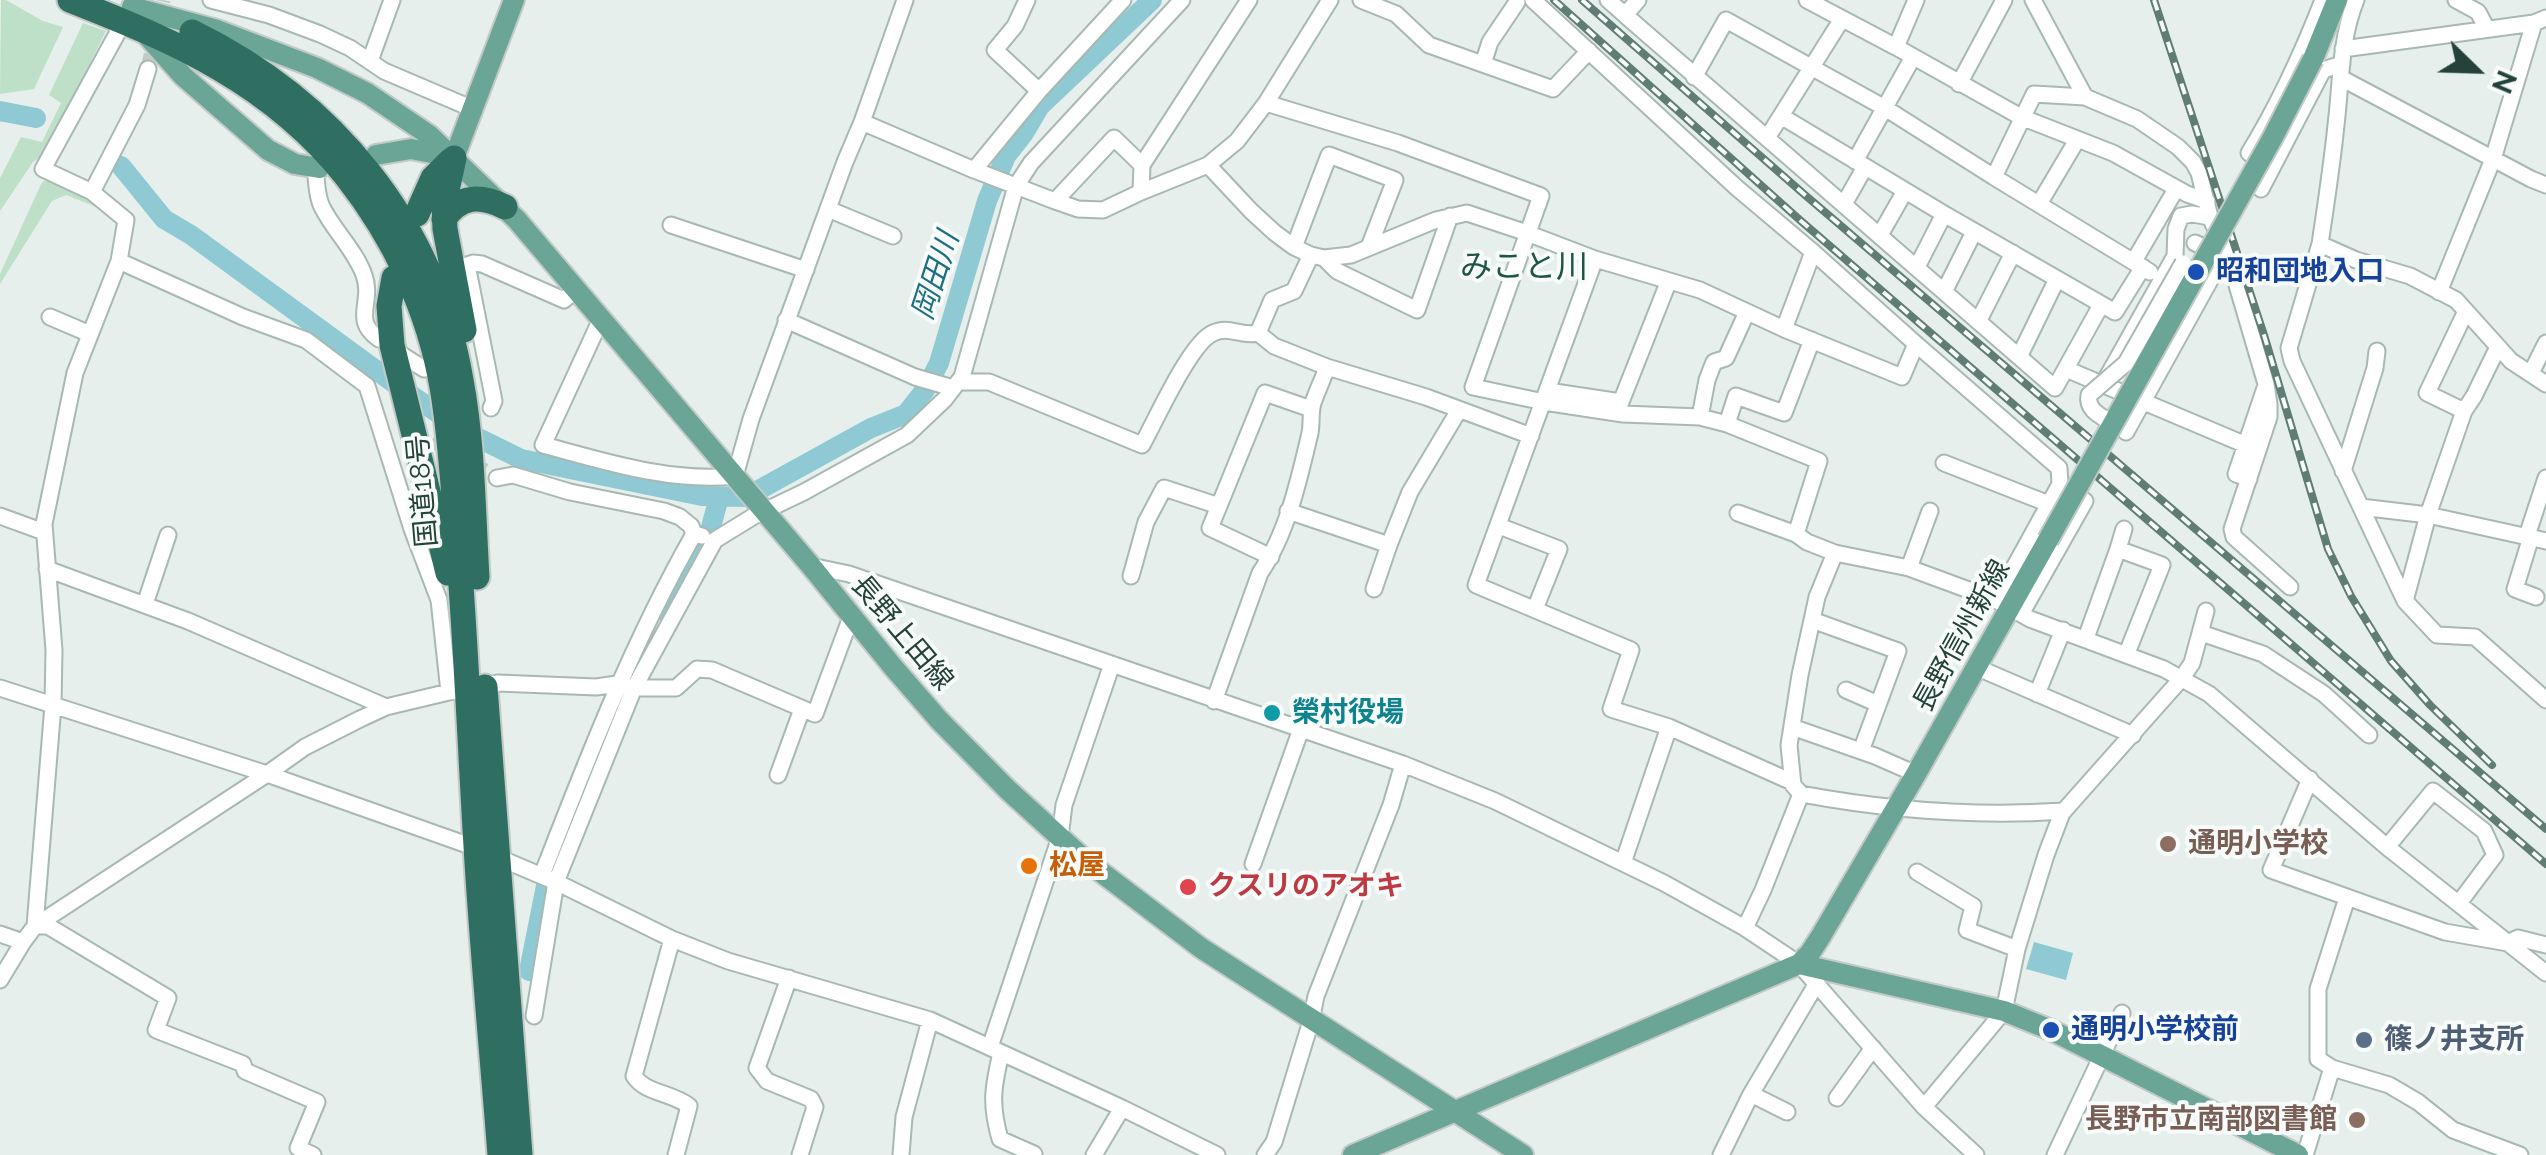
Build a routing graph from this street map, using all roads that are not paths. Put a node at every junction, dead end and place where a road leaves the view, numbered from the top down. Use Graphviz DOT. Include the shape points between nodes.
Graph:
graph roads {
  1 [pos="70,0"];
  2 [pos="211,0"];
  3 [pos="392,0"];
  4 [pos="514,0"];
  5 [pos="904,0"];
  6 [pos="1027,0"];
  7 [pos="1182,0"];
  8 [pos="1249,0"];
  9 [pos="1330,0"];
  10 [pos="1361,0"];
  11 [pos="1608,0"];
  12 [pos="1638,0"];
  13 [pos="1807,0"];
  14 [pos="1916,0"];
  15 [pos="2004,0"];
  16 [pos="2032,0"];
  17 [pos="2323,0"];
  18 [pos="2337,0"];
  19 [pos="2356,0"];
  20 [pos="2456,0"];
  21 [pos="1525,1"];
  22 [pos="1115,3"];
  23 [pos="1386,4"];
  24 [pos="1828,5"];
  25 [pos="122,12"];
  26 [pos="1625,15"];
  27 [pos="1842,19"];
  28 [pos="2540,21"];
  29 [pos="2487,29"];
  30 [pos="1896,47"];
  31 [pos="1589,51"];
  32 [pos="1914,57"];
  33 [pos="370,62"];
  34 [pos="1483,64"];
  35 [pos="2342,64"];
  36 [pos="1812,67"];
  37 [pos="148,69"];
  38 [pos="1694,77"];
  39 [pos="1959,84"];
  40 [pos="1039,91"];
  41 [pos="2085,97"];
  42 [pos="1266,102"];
  43 [pos="1885,108"];
  44 [pos="473,109"];
  45 [pos="1781,116"];
  46 [pos="2021,117"];
  47 [pos="862,122"];
  48 [pos="1767,138"];
  49 [pos="2077,140"];
  50 [pos="376,155"];
  51 [pos="454,158"];
  52 [pos="2493,159"];
  53 [pos="1860,164"];
  54 [pos="1142,166"];
  55 [pos="1208,166"];
  56 [pos="317,168"];
  57 [pos="2272,168"];
  58 [pos="978,171"];
  59 [pos="1994,177"];
  60 [pos="1013,184"];
  61 [pos="2546,185"];
  62 [pos="2176,189"];
  63 [pos="2261,189"];
  64 [pos="1905,191"];
  65 [pos="92,192"];
  66 [pos="1141,192"];
  67 [pos="1055,201"];
  68 [pos="1844,204"];
  69 [pos="2039,204"];
  70 [pos="505,207"];
  71 [pos="828,209"];
  72 [pos="2208,209"];
  73 [pos="417,214"];
  74 [pos="1944,214"];
  75 [pos="1450,216"];
  76 [pos="444,219"];
  77 [pos="671,225"];
  78 [pos="1974,232"];
  79 [pos="1527,233"];
  80 [pos="1880,234"];
  81 [pos="893,236"];
  82 [pos="2194,243"];
  83 [pos="2320,244"];
  84 [pos="1294,247"];
  85 [pos="1369,247"];
  86 [pos="1813,252"];
  87 [pos="2013,253"];
  88 [pos="1318,256"];
  89 [pos="2228,258"];
  90 [pos="1595,259"];
  91 [pos="119,262"];
  92 [pos="2138,264"];
  93 [pos="1917,267"];
  94 [pos="806,270"];
  95 [pos="394,278"];
  96 [pos="2057,279"];
  97 [pos="2162,280"];
  98 [pos="1668,282"];
  99 [pos="576,290"];
  100 [pos="1945,290"];
  101 [pos="2439,292"];
  102 [pos="2101,305"];
  103 [pos="2466,311"];
  104 [pos="1747,312"];
  105 [pos="50,316"];
  106 [pos="601,319"];
  107 [pos="786,320"];
  108 [pos="1979,320"];
  109 [pos="1784,329"];
  110 [pos="1258,332"];
  111 [pos="90,334"];
  112 [pos="1812,340"];
  113 [pos="2546,343"];
  114 [pos="1916,344"];
  115 [pos="2498,347"];
  116 [pos="391,349"];
  117 [pos="2378,351"];
  118 [pos="2020,355"];
  119 [pos="1327,367"];
  120 [pos="2066,369"];
  121 [pos="2266,384"];
  122 [pos="2541,384"];
  123 [pos="956,385"];
  124 [pos="2102,386"];
  125 [pos="460,393"];
  126 [pos="1546,396"];
  127 [pos="2142,403"];
  128 [pos="1310,409"];
  129 [pos="1459,410"];
  130 [pos="2464,410"];
  131 [pos="1700,417"];
  132 [pos="379,420"];
  133 [pos="408,424"];
  134 [pos="1727,424"];
  135 [pos="2119,428"];
  136 [pos="1532,436"];
  137 [pos="2246,445"];
  138 [pos="466,457"];
  139 [pos="1944,463"];
  140 [pos="2343,471"];
  141 [pos="734,476"];
  142 [pos="2546,478"];
  143 [pos="2248,479"];
  144 [pos="2060,484"];
  145 [pos="2050,504"];
  146 [pos="1219,506"];
  147 [pos="2361,507"];
  148 [pos="1288,511"];
  149 [pos="1930,511"];
  150 [pos="764,512"];
  151 [pos="1738,513"];
  152 [pos="2428,515"];
  153 [pos="0,516"];
  154 [pos="1499,526"];
  155 [pos="2124,529"];
  156 [pos="44,532"];
  157 [pos="1796,534"];
  158 [pos="168,536"];
  159 [pos="705,537"];
  160 [pos="2535,538"];
  161 [pos="1389,545"];
  162 [pos="2118,548"];
  163 [pos="1835,553"];
  164 [pos="1271,557"];
  165 [pos="811,566"];
  166 [pos="1909,568"];
  167 [pos="47,569"];
  168 [pos="1131,576"];
  169 [pos="2290,587"];
  170 [pos="1374,588"];
  171 [pos="2536,597"];
  172 [pos="2405,601"];
  173 [pos="144,604"];
  174 [pos="2009,607"];
  175 [pos="1534,609"];
  176 [pos="2206,612"];
  177 [pos="851,617"];
  178 [pos="1812,620"];
  179 [pos="472,628"];
  180 [pos="2063,630"];
  181 [pos="2202,633"];
  182 [pos="2086,638"];
  183 [pos="2127,653"];
  184 [pos="1112,664"];
  185 [pos="1976,667"];
  186 [pos="2182,678"];
  187 [pos="626,686"];
  188 [pos="0,688"];
  189 [pos="468,688"];
  190 [pos="1846,690"];
  191 [pos="2037,694"];
  192 [pos="1214,700"];
  193 [pos="2546,700"];
  194 [pos="54,704"];
  195 [pos="1878,704"];
  196 [pos="386,708"];
  197 [pos="802,709"];
  198 [pos="1670,727"];
  199 [pos="1792,727"];
  200 [pos="1301,729"];
  201 [pos="2134,735"];
  202 [pos="2369,736"];
  203 [pos="1861,751"];
  204 [pos="1403,764"];
  205 [pos="268,774"];
  206 [pos="1916,774"];
  207 [pos="778,775"];
  208 [pos="2310,779"];
  209 [pos="1797,788"];
  210 [pos="1895,809"];
  211 [pos="2064,810"];
  212 [pos="1060,837"];
  213 [pos="2387,847"];
  214 [pos="488,852"];
  215 [pos="1623,863"];
  216 [pos="1253,864"];
  217 [pos="1918,872"];
  218 [pos="548,878"];
  219 [pos="2347,898"];
  220 [pos="2459,904"];
  221 [pos="35,926"];
  222 [pos="1745,928"];
  223 [pos="0,934"];
  224 [pos="672,939"];
  225 [pos="23,942"];
  226 [pos="2508,943"];
  227 [pos="2546,945"];
  228 [pos="2017,949"];
  229 [pos="1799,964"];
  230 [pos="2546,973"];
  231 [pos="789,978"];
  232 [pos="0,980"];
  233 [pos="1817,983"];
  234 [pos="2004,1011"];
  235 [pos="2122,1013"];
  236 [pos="534,1016"];
  237 [pos="930,1020"];
  238 [pos="1311,1021"];
  239 [pos="1873,1048"];
  240 [pos="996,1050"];
  241 [pos="2102,1057"];
  242 [pos="2332,1068"];
  243 [pos="1750,1094"];
  244 [pos="1837,1098"];
  245 [pos="1924,1107"];
  246 [pos="1122,1108"];
  247 [pos="1456,1112"];
  248 [pos="1787,1112"];
  249 [pos="1034,1154"];
  250 [pos="313,1155"];
  251 [pos="500,1155"];
  252 [pos="520,1155"];
  253 [pos="676,1155"];
  254 [pos="800,1155"];
  255 [pos="901,1155"];
  256 [pos="1094,1155"];
  257 [pos="1218,1155"];
  258 [pos="1264,1155"];
  259 [pos="1353,1155"];
  260 [pos="1523,1155"];
  261 [pos="1721,1155"];
  262 [pos="1976,1155"];
  263 [pos="2055,1155"];
  264 [pos="2302,1155"];
  265 [pos="2520,1155"];
  1 -- 25 [label="highway, 国道18号"];
  2 -- 33 [label="street" via="320,34"];
  3 -- 33 [label="street"];
  4 -- 44 [label="main road"];
  5 -- 47 [label="street"];
  6 -- 40 [label="street" via="996,50"];
  7 -- 60 [label="street"];
  8 -- 54 [label="street"];
  9 -- 42 [label="street"];
  10 -- 23 [label="street"];
  11 -- 26 [label="street"];
  12 -- 26 [label="street"];
  13 -- 24 [label="street"];
  14 -- 30 [label="street"];
  15 -- 39 [label="street"];
  16 -- 41 [label="street"];
  17 -- 57 [label="street" via="2294,72 2249,153"];
  18 -- 135 [label="main road, 長野信州新線, bridge" via="2313,60"];
  19 -- 35 [label="street"];
  20 -- 29 [label="street" via="2478,12"];
  21 -- 31 [label="street"];
  21 -- 34 [label="street" via="1490,42"];
  22 -- 40 [label="street"];
  23 -- 34 [label="street" via="1430,45"];
  24 -- 27 [label="street"];
  25 -- 51 [label="main road, 長野上田線" via="218,30 317,68 410,120"];
  25 -- 56 [label="main road" via="268,150"];
  25 -- 65 [label="street" via="43,169"];
  25 -- 125 [label="highway, 国道18号" via="206,39 267,75 362,163 432,280"];
  26 -- 38 [label="street"];
  27 -- 30 [label="street"];
  27 -- 36 [label="street"];
  28 -- 29 [label="street"];
  28 -- 52 [label="street"];
  29 -- 35 [label="street"];
  30 -- 32 [label="street"];
  31 -- 34 [label="street" via="1554,89"];
  31 -- 86 [label="street"];
  32 -- 39 [label="street"];
  32 -- 43 [label="street"];
  33 -- 44 [label="street"];
  35 -- 52 [label="street"];
  35 -- 57 [label="street" via="2323,70"];
  35 -- 83 [label="street"];
  36 -- 38 [label="street" via="1726,20"];
  36 -- 43 [label="street"];
  36 -- 45 [label="street"];
  37 -- 65 [label="street"];
  38 -- 48 [label="street"];
  39 -- 46 [label="street"];
  40 -- 58 [label="street"];
  41 -- 46 [label="street" via="2034,94"];
  41 -- 72 [label="street" via="2138,119 2178,147 2199,173"];
  42 -- 55 [label="street"];
  42 -- 79 [label="street" via="1541,196"];
  43 -- 53 [label="street"];
  43 -- 59 [label="street"];
  44 -- 51 [label="main road"];
  45 -- 48 [label="street"];
  45 -- 53 [label="street"];
  46 -- 49 [label="street"];
  46 -- 59 [label="street"];
  47 -- 58 [label="street"];
  47 -- 71 [label="street"];
  48 -- 68 [label="street"];
  49 -- 62 [label="street"];
  49 -- 69 [label="street"];
  50 -- 51 [label="main road" via="411,149"];
  51 -- 70 [label="main road, 長野上田線"];
  51 -- 73 [label="highway" via="438,170"];
  51 -- 76 [label="highway"];
  52 -- 61 [label="street"];
  52 -- 101 [label="street"];
  53 -- 64 [label="street"];
  53 -- 68 [label="street"];
  54 -- 66 [label="street"];
  54 -- 67 [label="street" via="1114,138"];
  55 -- 66 [label="street"];
  55 -- 84 [label="street"];
  56 -- 116 [label="street" via="323,209 366,280 363,321"];
  57 -- 63 [label="street"];
  58 -- 60 [label="street"];
  59 -- 69 [label="street"];
  60 -- 67 [label="street"];
  60 -- 123 [label="street"];
  62 -- 72 [label="street"];
  62 -- 92 [label="street"];
  64 -- 74 [label="street"];
  64 -- 80 [label="street"];
  65 -- 91 [label="street" via="126,220"];
  66 -- 67 [label="street" via="1103,210"];
  68 -- 80 [label="street"];
  69 -- 92 [label="street"];
  70 -- 76 [label="highway" via="474,198"];
  70 -- 99 [label="main road, 長野上田線"];
  71 -- 81 [label="street"];
  71 -- 94 [label="street"];
  72 -- 82 [label="street"];
  72 -- 89 [label="street"];
  72 -- 97 [label="street" via="2181,216 2175,256"];
  74 -- 78 [label="street"];
  74 -- 93 [label="street"];
  75 -- 79 [label="street" via="1467,213"];
  75 -- 85 [label="street"];
  75 -- 88 [label="street" via="1417,310"];
  76 -- 125 [label="highway"];
  77 -- 94 [label="street"];
  78 -- 87 [label="street"];
  78 -- 100 [label="street"];
  79 -- 90 [label="street"];
  79 -- 126 [label="street" via="1474,387"];
  80 -- 93 [label="street"];
  82 -- 89 [label="street"];
  82 -- 135 [label="street, bridge" via="2126,362 2089,395 2091,408"];
  83 -- 101 [label="street"];
  83 -- 140 [label="street" via="2289,348"];
  84 -- 85 [label="street" via="1329,155 1395,180"];
  84 -- 88 [label="street"];
  85 -- 88 [label="street"];
  86 -- 109 [label="street"];
  86 -- 114 [label="street"];
  87 -- 96 [label="street"];
  87 -- 108 [label="street"];
  88 -- 110 [label="street" via="1294,291 1272,300"];
  89 -- 121 [label="street"];
  89 -- 127 [label="street"];
  90 -- 98 [label="street"];
  90 -- 126 [label="street"];
  91 -- 111 [label="street"];
  91 -- 132 [label="street" via="306,340 367,386"];
  92 -- 97 [label="street"];
  92 -- 102 [label="street" via="2114,312"];
  93 -- 100 [label="street"];
  94 -- 107 [label="street"];
  95 -- 116 [label="highway"];
  96 -- 102 [label="street"];
  96 -- 118 [label="street"];
  97 -- 124 [label="street"];
  98 -- 104 [label="street"];
  98 -- 126 [label="street" via="1621,402"];
  99 -- 106 [label="main road, 長野上田線"];
  99 -- 125 [label="street" via="564,300 482,264 468,266 494,402"];
  100 -- 108 [label="street"];
  101 -- 103 [label="street"];
  102 -- 120 [label="street"];
  103 -- 115 [label="street"];
  103 -- 130 [label="street" via="2427,393"];
  104 -- 109 [label="street"];
  104 -- 131 [label="street" via="1726,358 1714,362"];
  105 -- 111 [label="street"];
  106 -- 141 [label="main road, 長野上田線"];
  106 -- 141 [label="street" via="543,444 686,476"];
  107 -- 123 [label="street" via="915,378"];
  107 -- 141 [label="street"];
  108 -- 118 [label="street"];
  109 -- 112 [label="street"];
  110 -- 119 [label="street" via="1274,346"];
  110 -- 123 [label="street" via="1210,334 1142,445 989,382"];
  111 -- 156 [label="street" via="75,373"];
  112 -- 114 [label="street" via="1902,377"];
  112 -- 134 [label="street" via="1784,414 1736,396"];
  113 -- 122 [label="street"];
  114 -- 144 [label="street" via="2055,464"];
  115 -- 122 [label="street"];
  115 -- 130 [label="street"];
  116 -- 125 [label="street"];
  116 -- 133 [label="highway"];
  117 -- 140 [label="street"];
  118 -- 120 [label="street" via="2055,388"];
  119 -- 128 [label="street"];
  119 -- 129 [label="street"];
  120 -- 124 [label="street"];
  121 -- 137 [label="street"];
  121 -- 143 [label="street" via="2269,417"];
  123 -- 150 [label="street" via="906,435"];
  124 -- 127 [label="street"];
  125 -- 138 [label="highway, 国道18号"];
  126 -- 131 [label="street" via="1623,414"];
  126 -- 136 [label="street"];
  127 -- 135 [label="street"];
  127 -- 137 [label="street"];
  128 -- 146 [label="street" via="1265,393"];
  128 -- 148 [label="street" via="1313,419"];
  129 -- 136 [label="street"];
  129 -- 161 [label="street" via="1410,492"];
  130 -- 152 [label="street"];
  131 -- 134 [label="street"];
  132 -- 133 [label="street"];
  132 -- 189 [label="street"];
  133 -- 138 [label="street"];
  133 -- 179 [label="highway"];
  134 -- 157 [label="street" via="1819,461"];
  135 -- 174 [label="main road, 長野信州新線, bridge"];
  136 -- 154 [label="street"];
  137 -- 143 [label="street" via="2236,474"];
  138 -- 159 [label="street" via="570,492 664,510"];
  138 -- 179 [label="highway, 国道18号"];
  138 -- 179 [label="highway" via="486,526"];
  139 -- 145 [label="street"];
  140 -- 147 [label="street"];
  141 -- 150 [label="main road, 長野上田線"];
  142 -- 160 [label="street"];
  143 -- 169 [label="street" via="2234,537"];
  144 -- 145 [label="street"];
  144 -- 174 [label="street" via="2085,501"];
  145 -- 174 [label="street"];
  146 -- 164 [label="street" via="1210,528"];
  146 -- 168 [label="street" via="1164,488"];
  147 -- 152 [label="street"];
  147 -- 172 [label="street"];
  148 -- 161 [label="street"];
  148 -- 164 [label="street"];
  149 -- 166 [label="street"];
  150 -- 159 [label="street"];
  150 -- 165 [label="main road, 長野上田線"];
  151 -- 157 [label="street"];
  152 -- 160 [label="street"];
  152 -- 172 [label="street"];
  153 -- 156 [label="street"];
  154 -- 175 [label="street" via="1476,584"];
  154 -- 175 [label="street" via="1559,549"];
  155 -- 162 [label="street"];
  156 -- 167 [label="street"];
  157 -- 163 [label="street"];
  158 -- 173 [label="street"];
  159 -- 187 [label="street"];
  160 -- 171 [label="street" via="2515,589"];
  161 -- 170 [label="street"];
  162 -- 182 [label="street"];
  162 -- 183 [label="street" via="2162,565"];
  163 -- 166 [label="street"];
  163 -- 178 [label="street"];
  164 -- 192 [label="street"];
  165 -- 177 [label="main road, 長野上田線"];
  165 -- 184 [label="street"];
  166 -- 174 [label="street"];
  167 -- 173 [label="street"];
  167 -- 194 [label="street"];
  172 -- 193 [label="street" via="2436,636 2474,637"];
  173 -- 196 [label="street"];
  174 -- 180 [label="street"];
  174 -- 185 [label="main road, 長野信州新線"];
  175 -- 198 [label="street" via="1631,650 1610,709"];
  176 -- 181 [label="street"];
  177 -- 197 [label="street" via="814,714"];
  177 -- 212 [label="main road, 長野上田線" via="939,720"];
  178 -- 195 [label="street" via="1898,651"];
  178 -- 199 [label="street"];
  179 -- 189 [label="highway, 国道18号"];
  180 -- 182 [label="street"];
  180 -- 191 [label="street"];
  181 -- 186 [label="street"];
  181 -- 202 [label="street" via="2263,654 2324,694"];
  182 -- 183 [label="street"];
  183 -- 186 [label="street"];
  184 -- 192 [label="street"];
  184 -- 212 [label="street" via="1064,805"];
  185 -- 191 [label="street"];
  185 -- 206 [label="main road, 長野信州新線"];
  186 -- 201 [label="street"];
  186 -- 208 [label="street"];
  187 -- 189 [label="street"];
  187 -- 197 [label="street" via="676,688 698,669 712,670"];
  187 -- 218 [label="street"];
  188 -- 194 [label="street"];
  189 -- 196 [label="street"];
  189 -- 214 [label="highway, 国道18号"];
  190 -- 195 [label="street"];
  191 -- 201 [label="street"];
  192 -- 200 [label="street"];
  194 -- 205 [label="street"];
  194 -- 221 [label="street"];
  195 -- 203 [label="street"];
  196 -- 205 [label="street" via="304,746"];
  197 -- 207 [label="street"];
  198 -- 209 [label="street"];
  198 -- 215 [label="street"];
  199 -- 203 [label="street"];
  199 -- 209 [label="street"];
  200 -- 204 [label="street"];
  200 -- 216 [label="street"];
  201 -- 211 [label="street"];
  203 -- 206 [label="street"];
  204 -- 215 [label="street"];
  204 -- 238 [label="street"];
  205 -- 214 [label="street"];
  205 -- 221 [label="street"];
  206 -- 210 [label="main road, 長野信州新線"];
  208 -- 213 [label="street"];
  208 -- 219 [label="street" via="2271,870"];
  209 -- 210 [label="street"];
  209 -- 222 [label="street"];
  210 -- 211 [label="street"];
  210 -- 229 [label="main road, 長野信州新線"];
  211 -- 228 [label="street"];
  212 -- 238 [label="main road, 長野上田線" via="1173,928"];
  212 -- 240 [label="street"];
  213 -- 220 [label="street"];
  213 -- 220 [label="street" via="2434,790 2484,831 2494,855"];
  214 -- 218 [label="street"];
  214 -- 251 [label="highway, 国道18号"];
  214 -- 252 [label="highway, 国道18号"];
  215 -- 222 [label="street"];
  217 -- 228 [label="street" via="1972,906 1966,930"];
  218 -- 224 [label="street"];
  218 -- 236 [label="street"];
  219 -- 226 [label="street" via="2445,932"];
  219 -- 242 [label="street" via="2318,990 2318,1060"];
  220 -- 226 [label="street"];
  221 -- 225 [label="street"];
  221 -- 250 [label="street" via="48,926 168,998 156,1030 317,1102 298,1148"];
  222 -- 229 [label="street"];
  223 -- 225 [label="street"];
  224 -- 231 [label="street"];
  224 -- 253 [label="street" via="634,1076 641,1087 689,1106"];
  225 -- 232 [label="street"];
  226 -- 227 [label="street" via="2518,938"];
  226 -- 230 [label="street"];
  228 -- 234 [label="street"];
  229 -- 233 [label="street"];
  229 -- 234 [label="main road"];
  229 -- 247 [label="main road, 長野信州新線"];
  231 -- 237 [label="street"];
  231 -- 254 [label="street" via="757,1068 766,1081 811,1099 815,1107"];
  233 -- 239 [label="street"];
  233 -- 243 [label="street"];
  234 -- 241 [label="main road"];
  234 -- 245 [label="street"];
  235 -- 241 [label="street"];
  237 -- 240 [label="street"];
  237 -- 255 [label="street" via="904,1117"];
  238 -- 247 [label="main road, 長野上田線"];
  238 -- 258 [label="street" via="1274,1142"];
  239 -- 244 [label="street"];
  239 -- 245 [label="street"];
  240 -- 246 [label="street"];
  240 -- 249 [label="street" via="992,1087 1000,1138"];
  241 -- 263 [label="street"];
  241 -- 264 [label="main road"];
  242 -- 264 [label="street"];
  242 -- 265 [label="street" via="2389,1084 2452,1130"];
  243 -- 248 [label="street"];
  243 -- 261 [label="street"];
  245 -- 262 [label="street"];
  246 -- 256 [label="street"];
  246 -- 257 [label="street"];
  247 -- 259 [label="main road, 長野信州新線"];
  247 -- 260 [label="main road, 長野上田線"];
}
